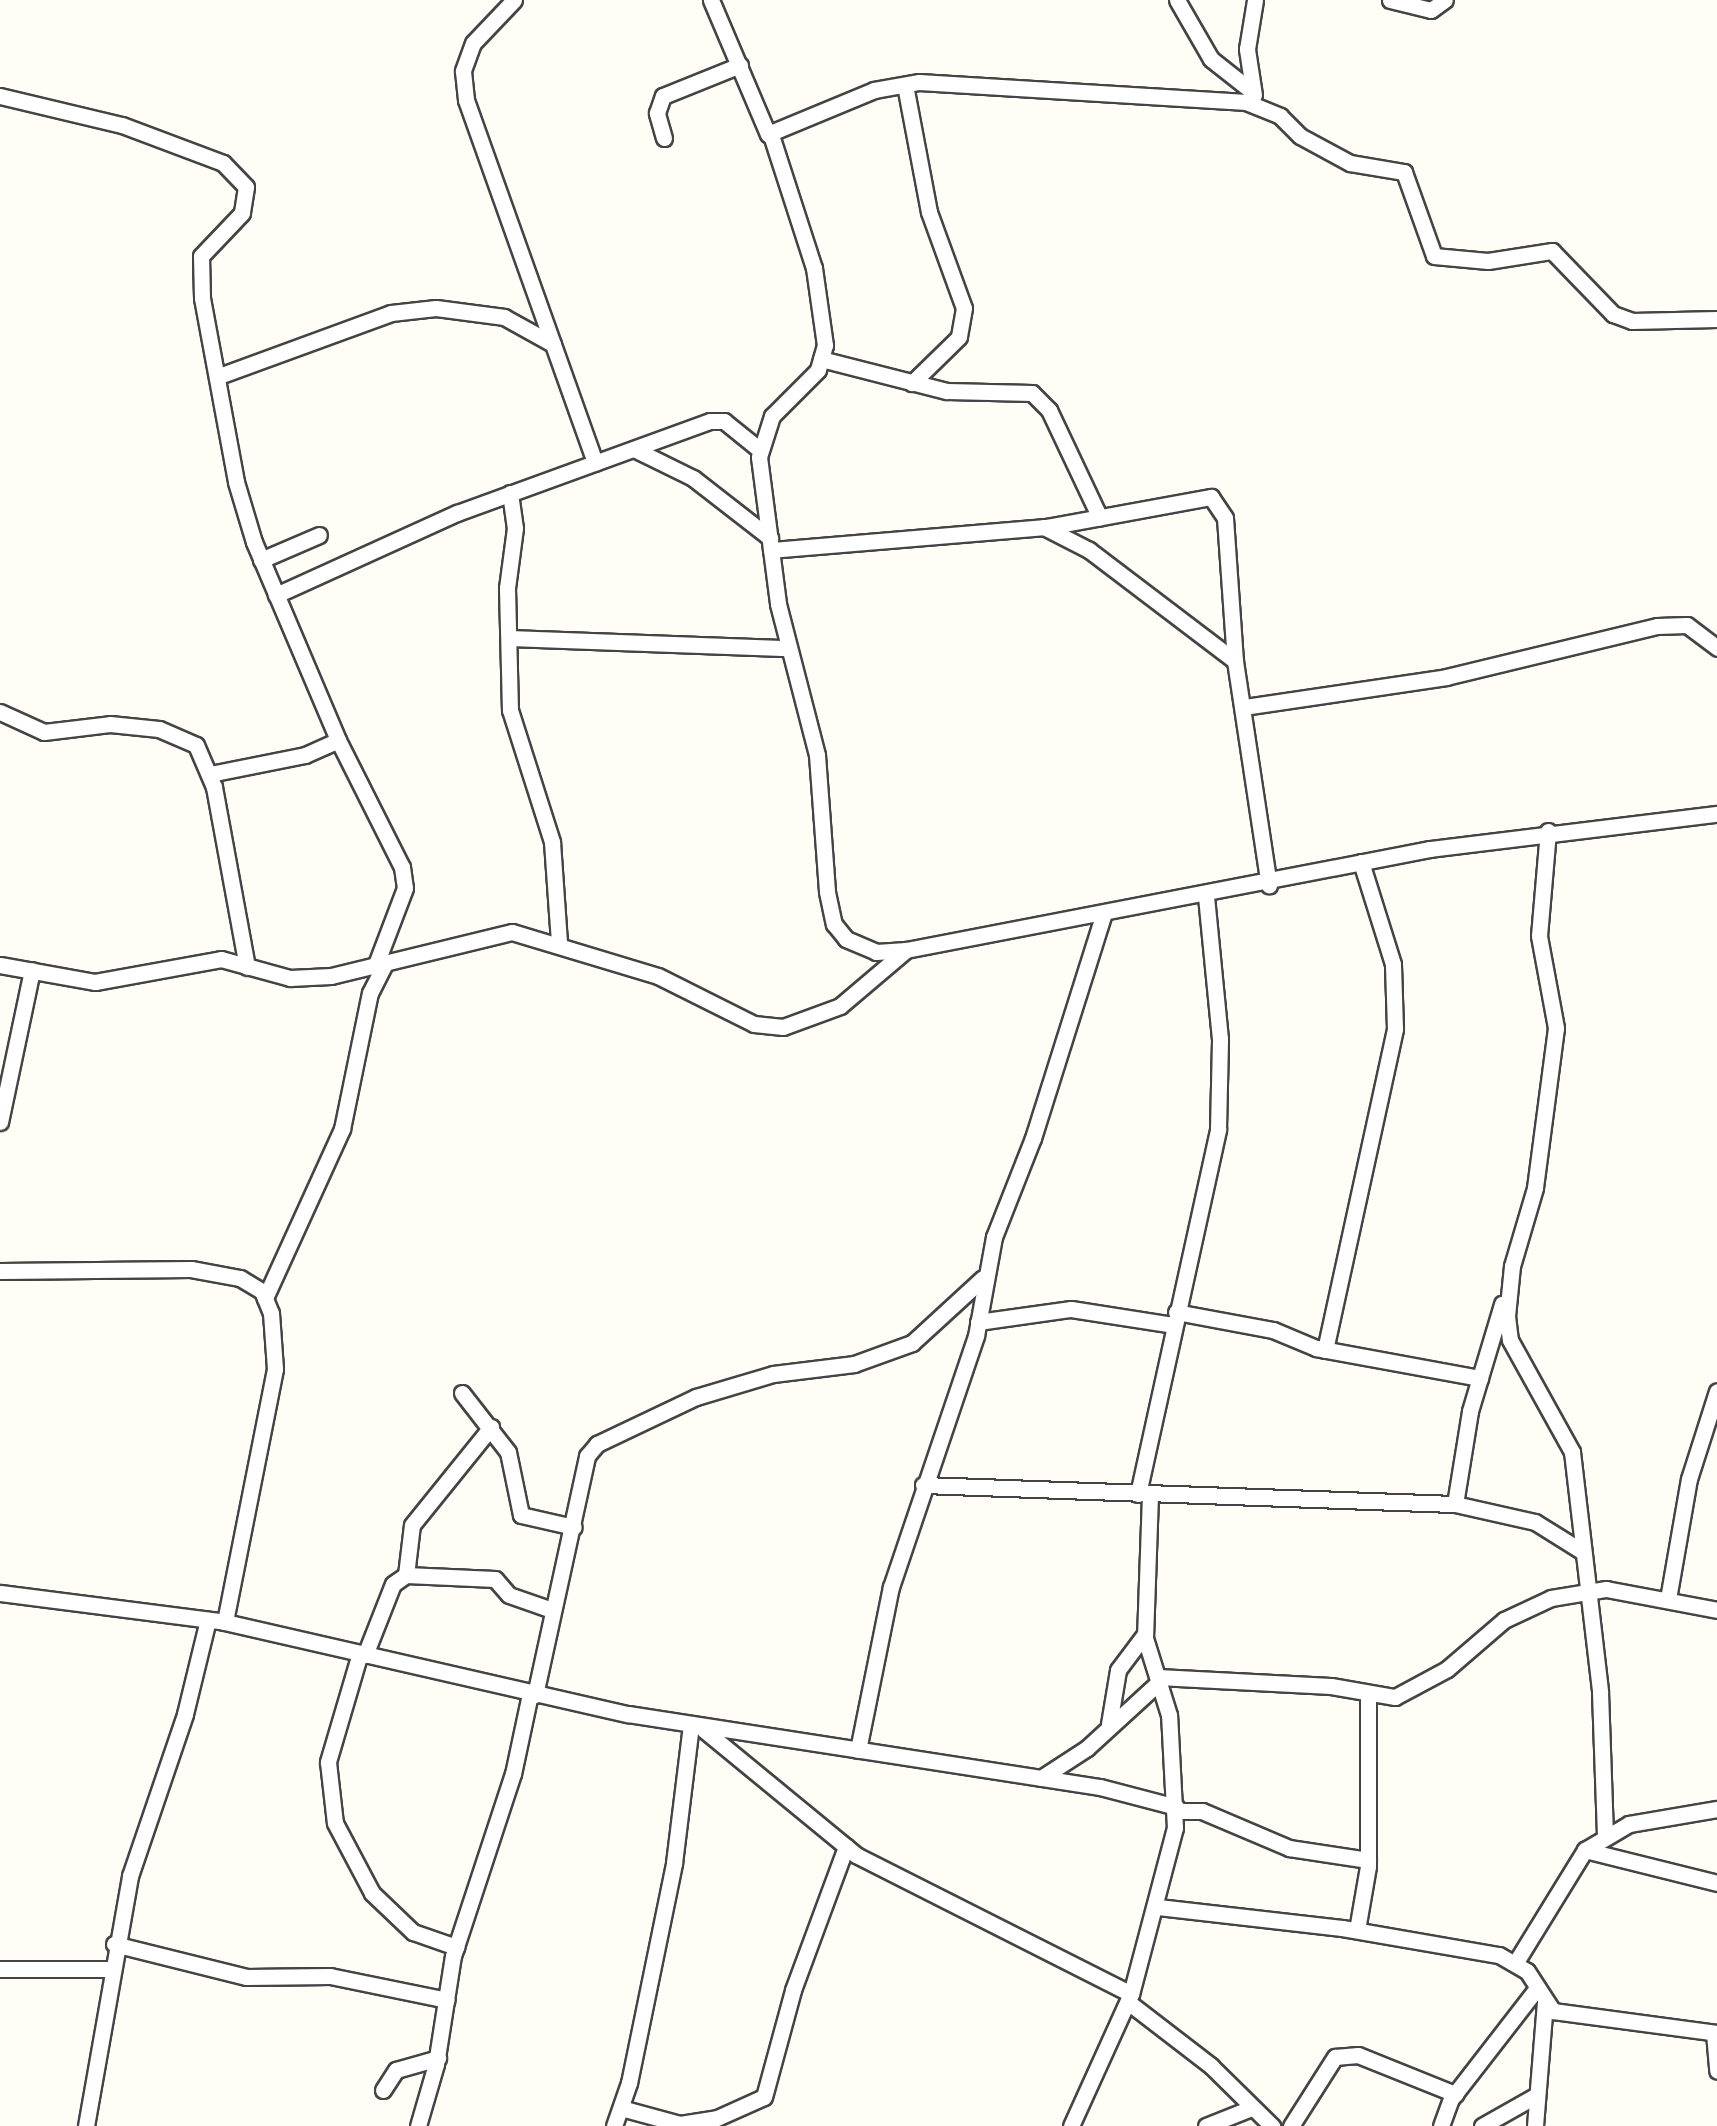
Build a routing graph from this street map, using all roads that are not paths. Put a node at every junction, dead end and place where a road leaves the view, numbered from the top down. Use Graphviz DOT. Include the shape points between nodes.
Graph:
graph roads {
  1 [pos="514,0"];
  2 [pos="711,0"];
  3 [pos="1177,0"];
  4 [pos="1255,0"];
  5 [pos="1390,0"];
  6 [pos="1445,0"];
  7 [pos="740,65"];
  8 [pos="904,84"];
  9 [pos="0,96"];
  10 [pos="1254,98"];
  11 [pos="771,135"];
  12 [pos="664,138"];
  13 [pos="1717,319"];
  14 [pos="553,344"];
  15 [pos="821,360"];
  16 [pos="219,376"];
  17 [pos="912,384"];
  18 [pos="634,449"];
  19 [pos="760,450"];
  20 [pos="595,463"];
  21 [pos="510,493"];
  22 [pos="1100,518"];
  23 [pos="1044,527"];
  24 [pos="319,535"];
  25 [pos="771,544"];
  26 [pos="261,560"];
  27 [pos="276,595"];
  28 [pos="510,638"];
  29 [pos="788,648"];
  30 [pos="1717,648"];
  31 [pos="1235,661"];
  32 [pos="1244,707"];
  33 [pos="0,712"];
  34 [pos="338,740"];
  35 [pos="210,774"];
  36 [pos="1717,814"];
  37 [pos="1548,831"];
  38 [pos="1361,862"];
  39 [pos="1268,885"];
  40 [pos="1206,896"];
  41 [pos="1104,914"];
  42 [pos="558,942"];
  43 [pos="906,950"];
  44 [pos="0,965"];
  45 [pos="379,966"];
  46 [pos="247,967"];
  47 [pos="32,970"];
  48 [pos="0,1122"];
  49 [pos="1512,1266"];
  50 [pos="0,1270"];
  51 [pos="983,1278"];
  52 [pos="265,1298"];
  53 [pos="1174,1318"];
  54 [pos="978,1322"];
  55 [pos="1325,1350"];
  56 [pos="1480,1378"];
  57 [pos="1717,1392"];
  58 [pos="462,1394"];
  59 [pos="490,1427"];
  60 [pos="923,1485"];
  61 [pos="1144,1494"];
  62 [pos="1455,1504"];
  63 [pos="574,1527"];
  64 [pos="1583,1552"];
  65 [pos="406,1575"];
  66 [pos="1586,1590"];
  67 [pos="0,1593"];
  68 [pos="1668,1599"];
  69 [pos="552,1610"];
  70 [pos="1717,1610"];
  71 [pos="217,1621"];
  72 [pos="1145,1634"];
  73 [pos="363,1654"];
  74 [pos="1159,1679"];
  75 [pos="532,1694"];
  76 [pos="1368,1694"];
  77 [pos="1109,1724"];
  78 [pos="695,1725"];
  79 [pos="858,1750"];
  80 [pos="1042,1778"];
  81 [pos="1176,1809"];
  82 [pos="1717,1810"];
  83 [pos="1605,1836"];
  84 [pos="846,1847"];
  85 [pos="1585,1850"];
  86 [pos="1368,1860"];
  87 [pos="1717,1882"];
  88 [pos="1158,1907"];
  89 [pos="1357,1930"];
  90 [pos="114,1944"];
  91 [pos="456,1946"];
  92 [pos="1516,1962"];
  93 [pos="0,1968"];
  94 [pos="108,1969"];
  95 [pos="1541,1995"];
  96 [pos="1130,1998"];
  97 [pos="447,2000"];
  98 [pos="1715,2033"];
  99 [pos="438,2058"];
  100 [pos="1717,2071"];
  101 [pos="383,2090"];
  102 [pos="1455,2094"];
  103 [pos="1534,2096"];
  104 [pos="621,2108"];
  105 [pos="1251,2108"];
  106 [pos="86,2126"];
  107 [pos="418,2126"];
  108 [pos="614,2126"];
  109 [pos="1071,2126"];
  110 [pos="1206,2126"];
  111 [pos="1272,2126"];
  112 [pos="1291,2126"];
  113 [pos="1441,2126"];
  114 [pos="1482,2126"];
  115 [pos="1535,2126"];
  1 -- 14 [label="street" via="473,43 463,71 466,100"];
  2 -- 7 [label="street"];
  3 -- 10 [label="street" via="1211,59"];
  4 -- 10 [label="street" via="1246,49"];
  5 -- 6 [label="street" via="1431,10"];
  7 -- 11 [label="street"];
  7 -- 12 [label="street" via="664,96 657,113"];
  8 -- 10 [label="street"];
  8 -- 11 [label="street" via="836,104"];
  8 -- 17 [label="street" via="930,212 964,308 959,337"];
  9 -- 16 [label="street" via="130,128 223,163 246,186 242,213 208,247 198,268"];
  10 -- 13 [label="street" via="1350,163 1404,172 1434,256 1488,261 1552,251 1613,314 1632,321"];
  11 -- 15 [label="street" via="814,268 825,345"];
  14 -- 16 [label="street" via="504,316 436,308 391,313"];
  14 -- 20 [label="street"];
  15 -- 17 [label="street"];
  15 -- 19 [label="street" via="801,392 772,416"];
  16 -- 26 [label="street" via="236,482"];
  17 -- 22 [label="street" via="947,392 1032,393 1049,410"];
  18 -- 19 [label="street" via="710,421 724,422"];
  18 -- 20 [label="street"];
  18 -- 25 [label="street" via="693,478"];
  19 -- 25 [label="street"];
  20 -- 21 [label="street"];
  21 -- 27 [label="street"];
  21 -- 28 [label="street"];
  22 -- 23 [label="street"];
  22 -- 31 [label="street" via="1185,498 1211,497 1220,504"];
  23 -- 25 [label="street"];
  23 -- 31 [label="street" via="1089,550"];
  24 -- 26 [label="street"];
  25 -- 29 [label="street"];
  26 -- 27 [label="street"];
  27 -- 34 [label="street"];
  28 -- 29 [label="street"];
  28 -- 42 [label="street" via="512,730 552,842"];
  29 -- 43 [label="street" via="818,755 834,924 858,948"];
  30 -- 32 [label="street" via="1686,624 1657,626 1446,677"];
  31 -- 32 [label="street"];
  32 -- 39 [label="street"];
  33 -- 35 [label="street" via="44,732 110,724 159,730 196,745"];
  34 -- 35 [label="street" via="305,755"];
  34 -- 45 [label="street" via="402,867 404,888"];
  35 -- 46 [label="street"];
  36 -- 37 [label="street"];
  37 -- 38 [label="street"];
  37 -- 49 [label="street" via="1539,936 1556,1028 1535,1188"];
  38 -- 39 [label="street"];
  38 -- 55 [label="street" via="1393,964 1395,1029"];
  39 -- 40 [label="street"];
  40 -- 41 [label="street"];
  40 -- 53 [label="street" via="1220,1039 1218,1129"];
  41 -- 43 [label="street"];
  41 -- 51 [label="street"];
  42 -- 43 [label="street" via="658,976 754,1024 783,1027 840,1006"];
  42 -- 45 [label="street" via="512,932"];
  44 -- 47 [label="street"];
  45 -- 46 [label="street" via="290,978"];
  45 -- 52 [label="street" via="342,1129"];
  46 -- 47 [label="street" via="204,960 154,976 95,982"];
  47 -- 48 [label="street"];
  49 -- 56 [label="street"];
  49 -- 64 [label="street" via="1510,1340 1572,1452"];
  50 -- 52 [label="street" via="192,1269 240,1278"];
  51 -- 54 [label="street"];
  51 -- 63 [label="street" via="912,1342 854,1364 773,1374 696,1396 597,1444 588,1456"];
  52 -- 71 [label="street" via="275,1369"];
  53 -- 54 [label="street" via="1070,1309"];
  53 -- 55 [label="street" via="1272,1330"];
  53 -- 61 [label="street"];
  54 -- 60 [label="street"];
  55 -- 56 [label="street"];
  56 -- 62 [label="street"];
  57 -- 68 [label="street" via="1689,1479"];
  58 -- 59 [label="street"];
  59 -- 63 [label="street" via="508,1452 521,1515"];
  59 -- 65 [label="street" via="412,1525"];
  60 -- 61 [label="street"];
  60 -- 79 [label="street" via="891,1587"];
  61 -- 62 [label="street"];
  61 -- 72 [label="street"];
  62 -- 64 [label="street" via="1536,1522"];
  63 -- 69 [label="street"];
  64 -- 66 [label="street"];
  65 -- 69 [label="street" via="495,1580 517,1600"];
  65 -- 73 [label="street" via="393,1584"];
  66 -- 68 [label="street"];
  66 -- 76 [label="street" via="1504,1620 1410,1691"];
  66 -- 83 [label="street" via="1602,1726"];
  67 -- 71 [label="street"];
  68 -- 70 [label="street"];
  69 -- 75 [label="street"];
  71 -- 73 [label="street"];
  71 -- 90 [label="street"];
  72 -- 74 [label="street"];
  72 -- 77 [label="street" via="1118,1670"];
  73 -- 75 [label="street"];
  73 -- 91 [label="street" via="328,1762 335,1824 372,1893 413,1932"];
  74 -- 76 [label="street" via="1331,1686"];
  74 -- 77 [label="street"];
  74 -- 81 [label="street"];
  75 -- 78 [label="street"];
  75 -- 91 [label="street"];
  76 -- 86 [label="street"];
  77 -- 80 [label="street" via="1088,1748"];
  78 -- 79 [label="street"];
  78 -- 84 [label="street"];
  78 -- 104 [label="street" via="674,1862"];
  79 -- 80 [label="street"];
  80 -- 81 [label="street"];
  81 -- 86 [label="street" via="1202,1811 1289,1848"];
  81 -- 88 [label="street"];
  82 -- 83 [label="street" via="1629,1824"];
  83 -- 85 [label="street"];
  84 -- 96 [label="street" via="938,1902"];
  84 -- 104 [label="street" via="793,1990 764,2097 717,2118 680,2124"];
  85 -- 87 [label="street"];
  85 -- 92 [label="street"];
  86 -- 89 [label="street"];
  88 -- 89 [label="street"];
  88 -- 96 [label="street"];
  89 -- 92 [label="street"];
  90 -- 94 [label="street"];
  90 -- 97 [label="street" via="246,1977 330,1976"];
  91 -- 97 [label="street"];
  92 -- 95 [label="street"];
  93 -- 94 [label="street"];
  94 -- 106 [label="street"];
  95 -- 98 [label="street" via="1561,2013"];
  95 -- 102 [label="street"];
  95 -- 103 [label="street"];
  96 -- 105 [label="street"];
  96 -- 109 [label="street"];
  97 -- 99 [label="street"];
  98 -- 100 [label="street"];
  99 -- 101 [label="street" via="396,2070"];
  99 -- 107 [label="street"];
  102 -- 112 [label="street" via="1358,2055 1335,2057"];
  102 -- 113 [label="street"];
  103 -- 114 [label="street"];
  103 -- 115 [label="street"];
  104 -- 108 [label="street"];
  105 -- 110 [label="street"];
  105 -- 111 [label="street"];
}
